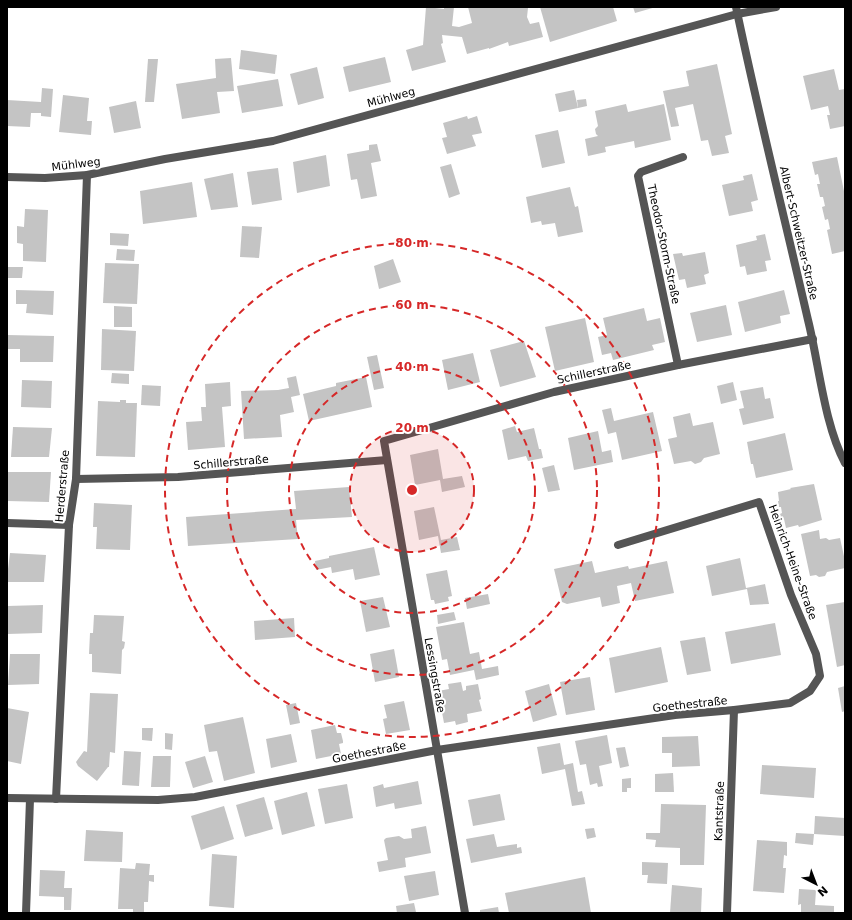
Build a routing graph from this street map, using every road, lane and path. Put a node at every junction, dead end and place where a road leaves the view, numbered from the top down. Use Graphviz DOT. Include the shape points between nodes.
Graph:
graph roads {
  1 [pos="776,7"];
  2 [pos="736,10"];
  3 [pos="683,157"];
  4 [pos="87,175"];
  5 [pos="7,177"];
  6 [pos="813,339"];
  7 [pos="678,365"];
  8 [pos="384,441"];
  9 [pos="387,460"];
  10 [pos="845,463"];
  11 [pos="76,479"];
  12 [pos="7,523"];
  13 [pos="69,526"];
  14 [pos="618,544"];
  15 [pos="734,710"];
  16 [pos="437,750"];
  17 [pos="7,798"];
  18 [pos="30,799"];
  19 [pos="56,799"];
  20 [pos="26,913"];
  21 [pos="465,913"];
  22 [pos="727,913"];
  1 -- 2 [label="street, Mühlweg"];
  2 -- 4 [label="street, Mühlweg" via="273,141"];
  2 -- 6 [label="street, Albert-Schweitzer-Straße"];
  3 -- 7 [label="street, Theodor-Storm-Straße" via="641,172 638,176"];
  4 -- 5 [label="street, Mühlweg"];
  4 -- 11 [label="street, Herderstraße"];
  6 -- 7 [label="street, Schillerstraße"];
  6 -- 10 [label="street, Albert-Schweitzer-Straße" via="827,413"];
  7 -- 8 [label="street, Schillerstraße" via="554,392"];
  8 -- 9 [label="street, Lessingstraße"];
  9 -- 11 [label="street, Schillerstraße" via="178,477"];
  9 -- 16 [label="street, Lessingstraße"];
  11 -- 13 [label="street, Herderstraße"];
  12 -- 13 [label="street"];
  13 -- 19 [label="street, Herderstraße"];
  14 -- 15 [label="street, Heinrich-Heine-Straße" via="759,502 791,595 816,654 820,676 810,691 790,703"];
  15 -- 16 [label="street, Goethestraße" via="675,715"];
  15 -- 22 [label="street, Kantstraße"];
  16 -- 19 [label="street, Goethestraße" via="195,797 158,800"];
  16 -- 21 [label="street, Lessingstraße"];
  17 -- 18 [label="street, Goethestraße"];
  18 -- 19 [label="street, Goethestraße"];
  18 -- 20 [label="street"];
}
